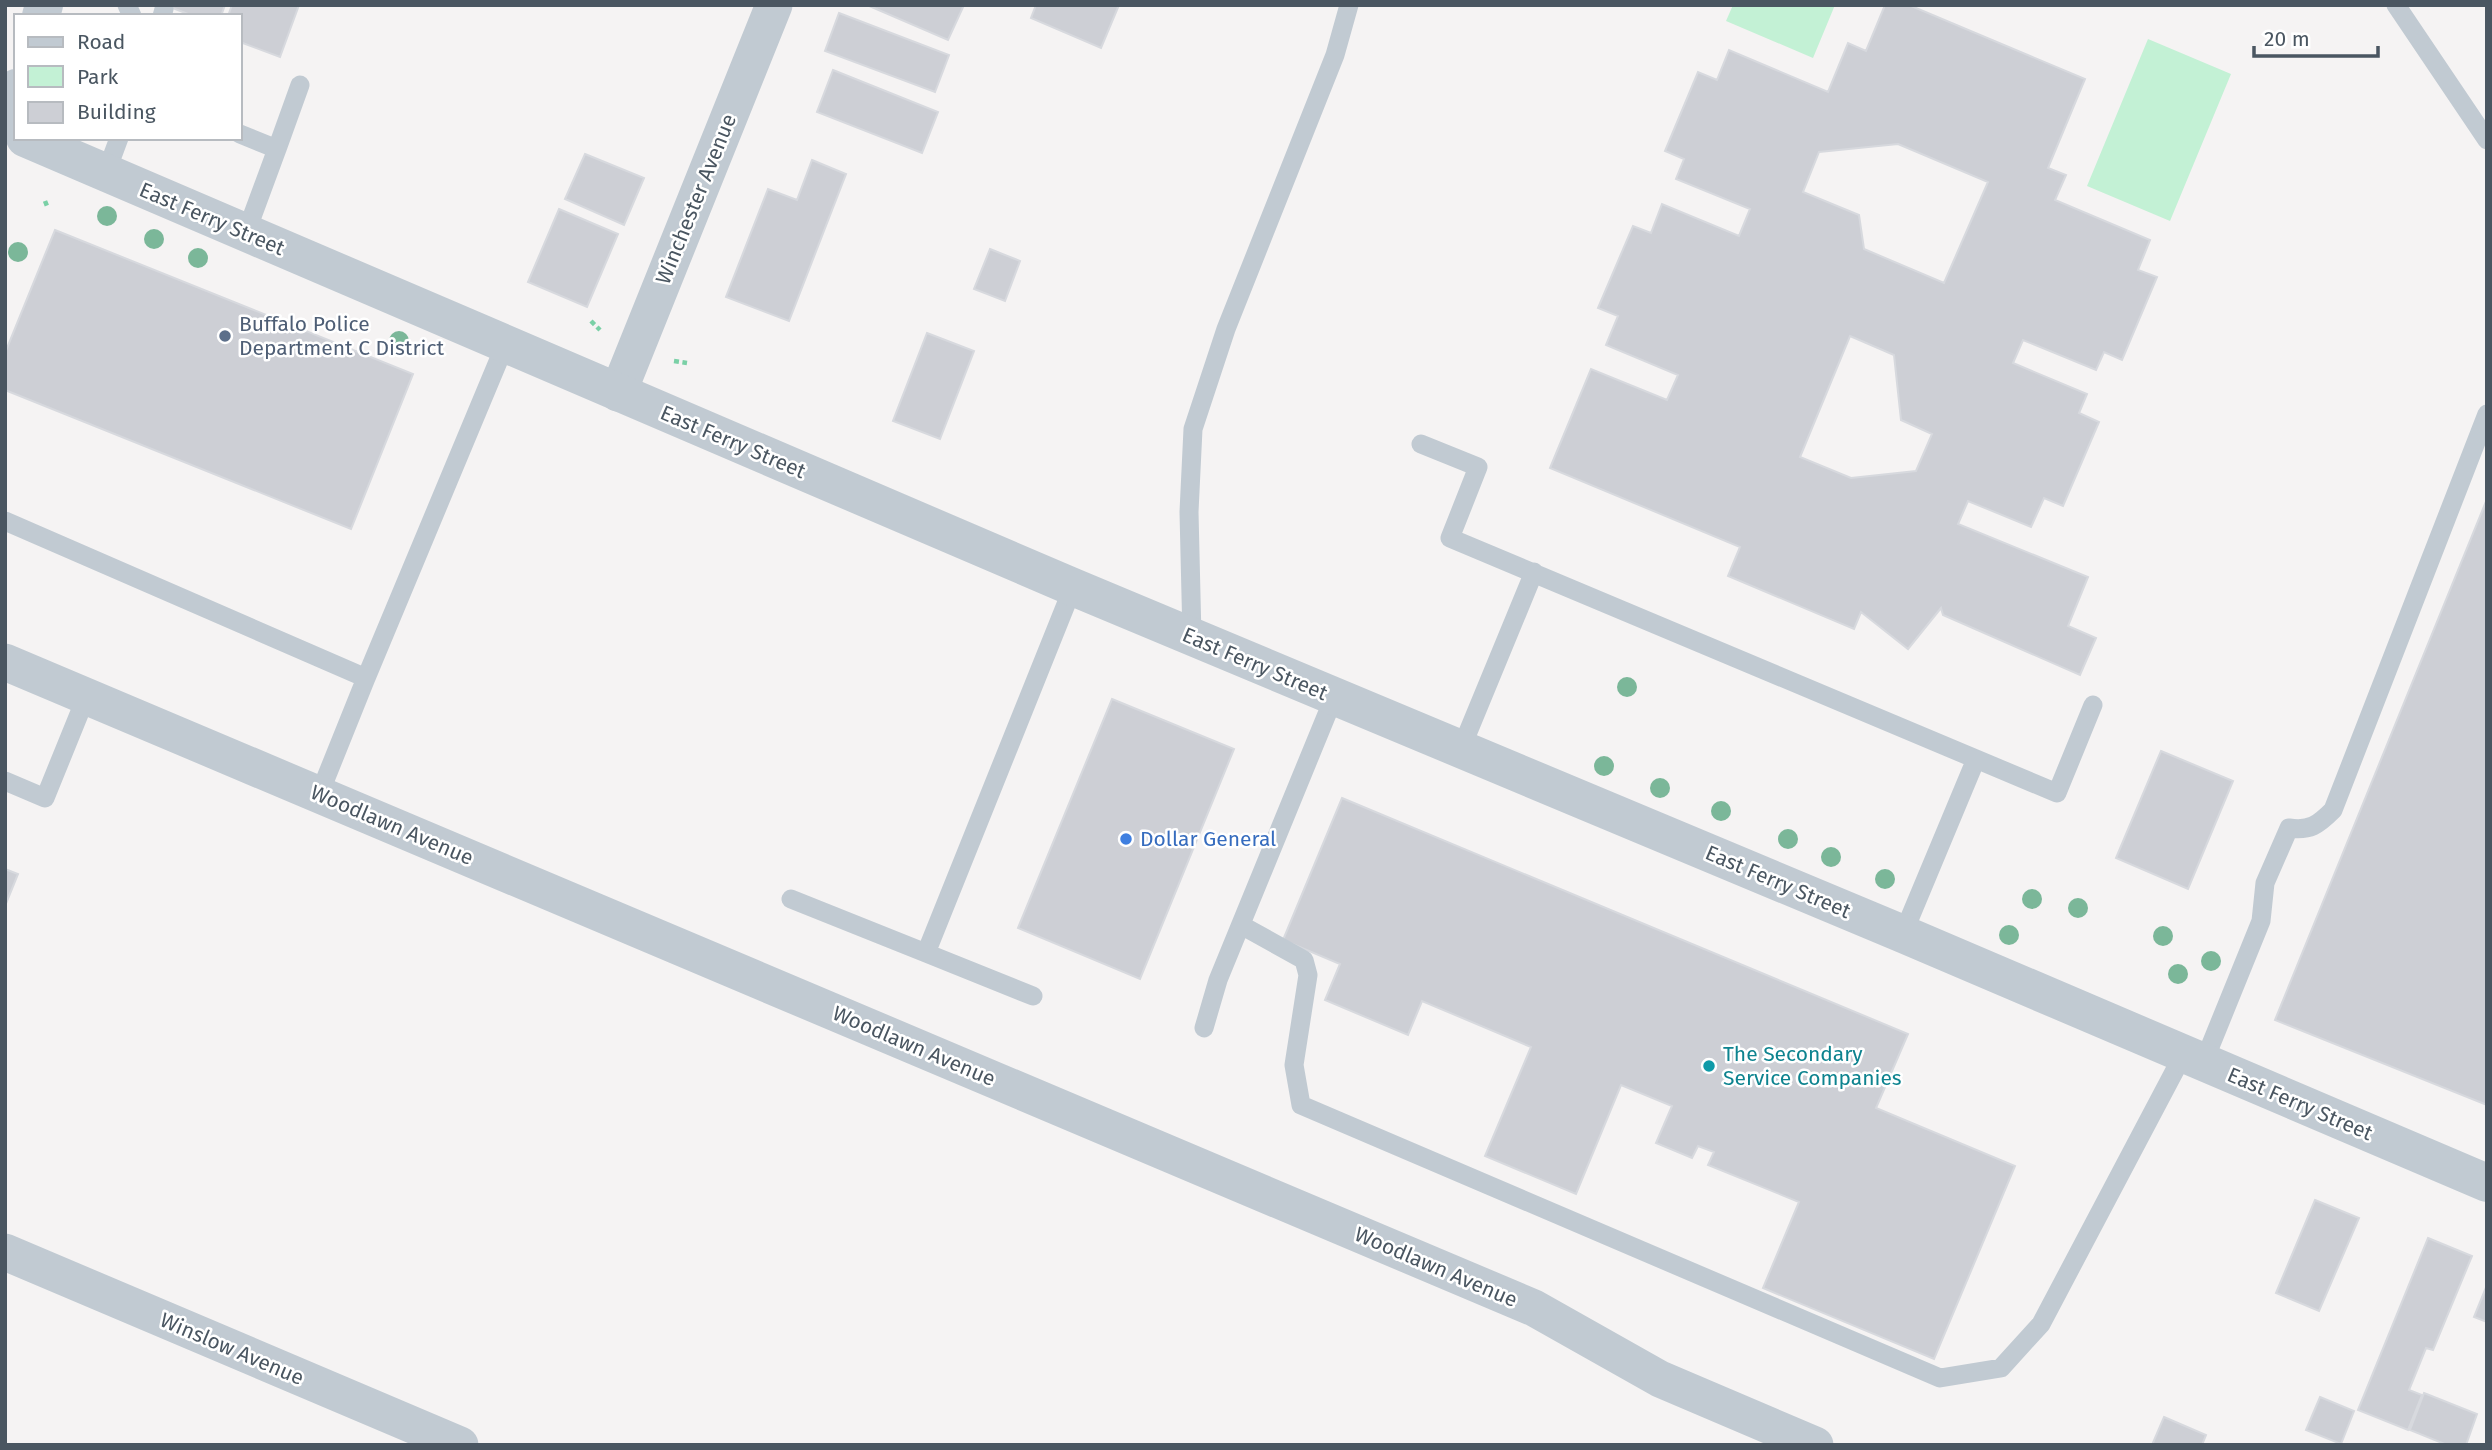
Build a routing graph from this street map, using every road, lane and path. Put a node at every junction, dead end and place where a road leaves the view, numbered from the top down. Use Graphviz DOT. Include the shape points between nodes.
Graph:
graph roads {
  1 [pos="774,5"];
  2 [pos="1349,5"];
  3 [pos="2396,5"];
  4 [pos="300,85"];
  5 [pos="14,94"];
  6 [pos="5,120"];
  7 [pos="242,135"];
  8 [pos="30,140"];
  9 [pos="118,140"];
  10 [pos="2487,140"];
  11 [pos="277,149"];
  12 [pos="106,173"];
  13 [pos="246,233"];
  14 [pos="505,345"];
  15 [pos="670,360"];
  16 [pos="687,363"];
  17 [pos="618,393"];
  18 [pos="2487,414"];
  19 [pos="1421,444"];
  20 [pos="5,521"];
  21 [pos="1534,572"];
  22 [pos="1073,587"];
  23 [pos="1192,637"];
  24 [pos="5,662"];
  25 [pos="366,678"];
  26 [pos="86,696"];
  27 [pos="1334,697"];
  28 [pos="2093,705"];
  29 [pos="1461,749"];
  30 [pos="1976,759"];
  31 [pos="5,781"];
  32 [pos="320,794"];
  33 [pos="791,899"];
  34 [pos="1241,925"];
  35 [pos="1903,934"];
  36 [pos="926,953"];
  37 [pos="1034,996"];
  38 [pos="1204,1028"];
  39 [pos="2193,1059"];
  40 [pos="2487,1183"];
  41 [pos="5,1252"];
  42 [pos="460,1445"];
  43 [pos="1815,1445"];
  1 -- 17 [label="street, Winchester Avenue"];
  2 -- 23 [label="lane" via="1335,55 1226,329 1193,429 1189,512"];
  3 -- 10 [label="lane"];
  4 -- 11 [label="lane"];
  5 -- 6 [label="street"];
  7 -- 11 [label="lane"];
  8 -- 12 [label="street, East Ferry Street"];
  9 -- 12 [label="lane"];
  11 -- 13 [label="lane"];
  12 -- 13 [label="street, East Ferry Street"];
  13 -- 14 [label="street, East Ferry Street"];
  14 -- 17 [label="street, East Ferry Street"];
  14 -- 25 [label="lane"];
  15 -- 16 [label="path"];
  17 -- 22 [label="street, East Ferry Street"];
  18 -- 39 [label="lane" via="2333,810 2315,827 2289,828 2265,883 2261,921"];
  19 -- 21 [label="lane" via="1478,467 1450,538"];
  20 -- 25 [label="lane"];
  21 -- 29 [label="lane"];
  21 -- 30 [label="lane"];
  22 -- 23 [label="street, East Ferry Street"];
  22 -- 36 [label="lane"];
  23 -- 27 [label="street, East Ferry Street"];
  24 -- 26 [label="street, Woodlawn Avenue"];
  25 -- 32 [label="lane"];
  26 -- 31 [label="lane" via="45,798"];
  26 -- 32 [label="street, Woodlawn Avenue"];
  27 -- 29 [label="street, East Ferry Street"];
  27 -- 34 [label="lane"];
  28 -- 30 [label="lane" via="2057,793"];
  29 -- 35 [label="street, East Ferry Street"];
  30 -- 35 [label="lane"];
  32 -- 43 [label="street, Woodlawn Avenue" via="1534,1308 1660,1379"];
  33 -- 36 [label="lane"];
  34 -- 38 [label="lane"];
  34 -- 39 [label="lane" via="1304,960 1308,975 1294,1065 1301,1104 1940,1378 2001,1368 2041,1324"];
  35 -- 39 [label="street, East Ferry Street"];
  36 -- 37 [label="lane"];
  39 -- 40 [label="street, East Ferry Street"];
  41 -- 42 [label="street, Winslow Avenue"];
}
